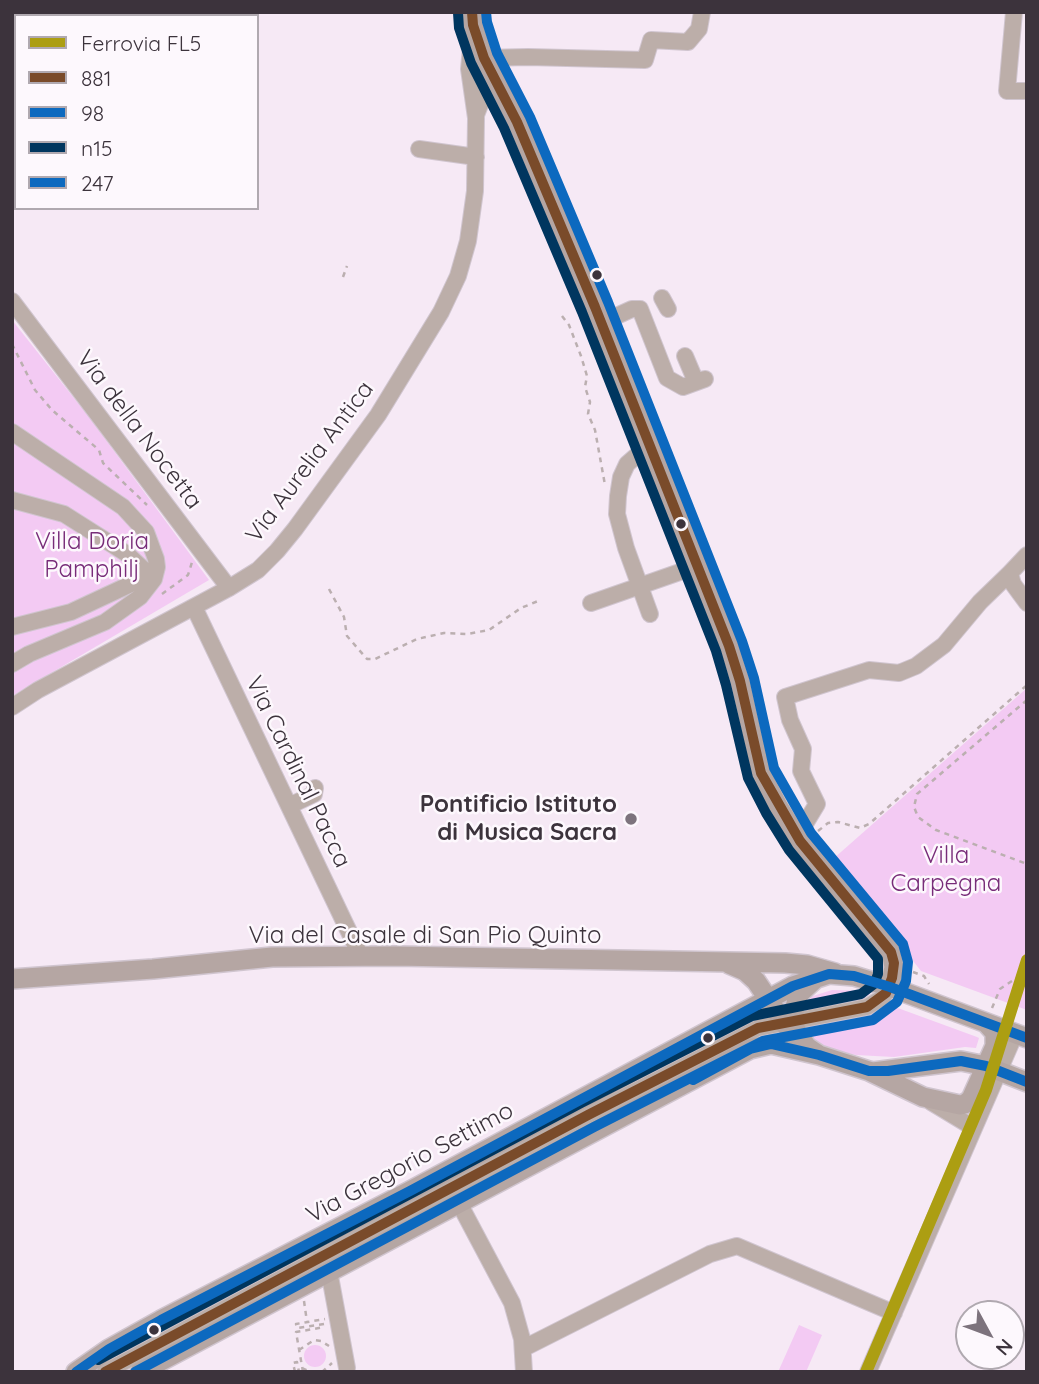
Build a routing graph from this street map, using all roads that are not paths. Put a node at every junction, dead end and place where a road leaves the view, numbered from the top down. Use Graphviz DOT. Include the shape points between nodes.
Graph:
graph roads {
  1 [pos="702,12"];
  2 [pos="1014,12"];
  3 [pos="473,18"];
  4 [pos="484,58"];
  5 [pos="497,84"];
  6 [pos="1027,91"];
  7 [pos="476,118"];
  8 [pos="419,149"];
  9 [pos="476,158"];
  10 [pos="12,301"];
  11 [pos="601,323"];
  12 [pos="685,356"];
  13 [pos="12,432"];
  14 [pos="653,450"];
  15 [pos="12,500"];
  16 [pos="1027,555"];
  17 [pos="697,565"];
  18 [pos="1010,573"];
  19 [pos="154,579"];
  20 [pos="640,586"];
  21 [pos="229,588"];
  22 [pos="591,603"];
  23 [pos="1027,603"];
  24 [pos="194,607"];
  25 [pos="650,614"];
  26 [pos="12,627"];
  27 [pos="12,664"];
  28 [pos="12,707"];
  29 [pos="315,788"];
  30 [pos="289,806"];
  31 [pos="799,839"];
  32 [pos="361,957"];
  33 [pos="729,963"];
  34 [pos="829,975"];
  35 [pos="12,979"];
  36 [pos="890,986"];
  37 [pos="769,998"];
  38 [pos="788,1022"];
  39 [pos="986,1023"];
  40 [pos="1021,1036"];
  41 [pos="819,1055"];
  42 [pos="993,1069"];
  43 [pos="869,1072"];
  44 [pos="1027,1082"];
  45 [pos="923,1097"];
  46 [pos="974,1128"];
  47 [pos="459,1203"];
  48 [pos="329,1270"];
  49 [pos="894,1313"];
  50 [pos="524,1348"];
  51 [pos="337,1367"];
  52 [pos="75,1372"];
  53 [pos="105,1372"];
  54 [pos="139,1372"];
  55 [pos="524,1372"];
  56 [pos="869,1372"];
  1 -- 4 [label="street" via="699,29 688,42 651,40 645,60"];
  2 -- 6 [label="street" via="1007,91"];
  3 -- 4 [label="main road"];
  3 -- 7 [label="street, Via Aurelia Antica" via="470,69"];
  4 -- 5 [label="main road"];
  5 -- 7 [label="street, Via Aurelia Antica" via="485,92"];
  5 -- 11 [label="main road"];
  7 -- 9 [label="street, Via Aurelia Antica"];
  8 -- 9 [label="street"];
  9 -- 21 [label="street, Via Aurelia Antica" via="466,249 432,329 295,529 265,563"];
  10 -- 21 [label="street, Via della Nocetta"];
  11 -- 12 [label="street" via="640,309 667,378 683,387 700,380"];
  11 -- 14 [label="main road" via="632,383"];
  13 -- 19 [label="street" via="123,507 146,532 156,559"];
  14 -- 17 [label="main road"];
  14 -- 20 [label="street" via="627,464 618,496 625,548"];
  15 -- 19 [label="street" via="64,514 127,554"];
  16 -- 18 [label="street"];
  17 -- 20 [label="street"];
  17 -- 31 [label="main road" via="737,670 761,773"];
  18 -- 23 [label="street"];
  18 -- 31 [label="street" via="944,645 916,666 899,673 869,670 785,696 803,750 802,771 817,804"];
  19 -- 26 [label="street" via="133,583 71,612"];
  19 -- 27 [label="street" via="144,593 105,622"];
  20 -- 22 [label="street"];
  20 -- 25 [label="street"];
  21 -- 24 [label="street, Via Aurelia Antica"];
  24 -- 28 [label="street, Via Aurelia Antica"];
  24 -- 30 [label="street, Via Cardinal Pacca"];
  29 -- 30 [label="street" via="314,794"];
  30 -- 32 [label="street, Via Cardinal Pacca"];
  31 -- 36 [label="main road" via="891,952"];
  32 -- 33 [label="main road, Via del Casale di San Pio Quinto"];
  32 -- 35 [label="main road, Via del Casale di San Pio Quinto" via="254,958"];
  33 -- 34 [label="main road, Via del Casale di San Pio Quinto" via="796,964"];
  33 -- 37 [label="main road" via="748,974"];
  34 -- 36 [label="main road, Via del Casale di San Pio Quinto"];
  34 -- 37 [label="main road, Via Gregorio Settimo"];
  34 -- 38 [label="main road" via="809,983 799,994"];
  36 -- 38 [label="street, Via Gregorio Settimo" via="867,1007"];
  36 -- 39 [label="main road, Via del Casale di San Pio Quinto"];
  37 -- 38 [label="main road"];
  37 -- 52 [label="main road, Via Gregorio Settimo" via="135,1334"];
  38 -- 41 [label="main road"];
  38 -- 53 [label="street, Via Gregorio Settimo" via="735,1039"];
  39 -- 40 [label="main road, Via del Casale di San Pio Quinto"];
  39 -- 42 [label="main road" via="996,1039"];
  40 -- 42 [label="street"];
  41 -- 43 [label="main road"];
  41 -- 47 [label="main road" via="771,1044 750,1049"];
  42 -- 43 [label="main road" via="957,1061"];
  42 -- 44 [label="main road"];
  42 -- 45 [label="main road" via="965,1104"];
  42 -- 46 [label="street"];
  43 -- 45 [label="main road"];
  45 -- 46 [label="street"];
  46 -- 49 [label="street"];
  47 -- 48 [label="main road"];
  47 -- 50 [label="street" via="512,1303"];
  48 -- 51 [label="street"];
  48 -- 54 [label="main road"];
  49 -- 50 [label="street" via="737,1246 710,1254"];
  49 -- 56 [label="street"];
  50 -- 55 [label="street"];
}
